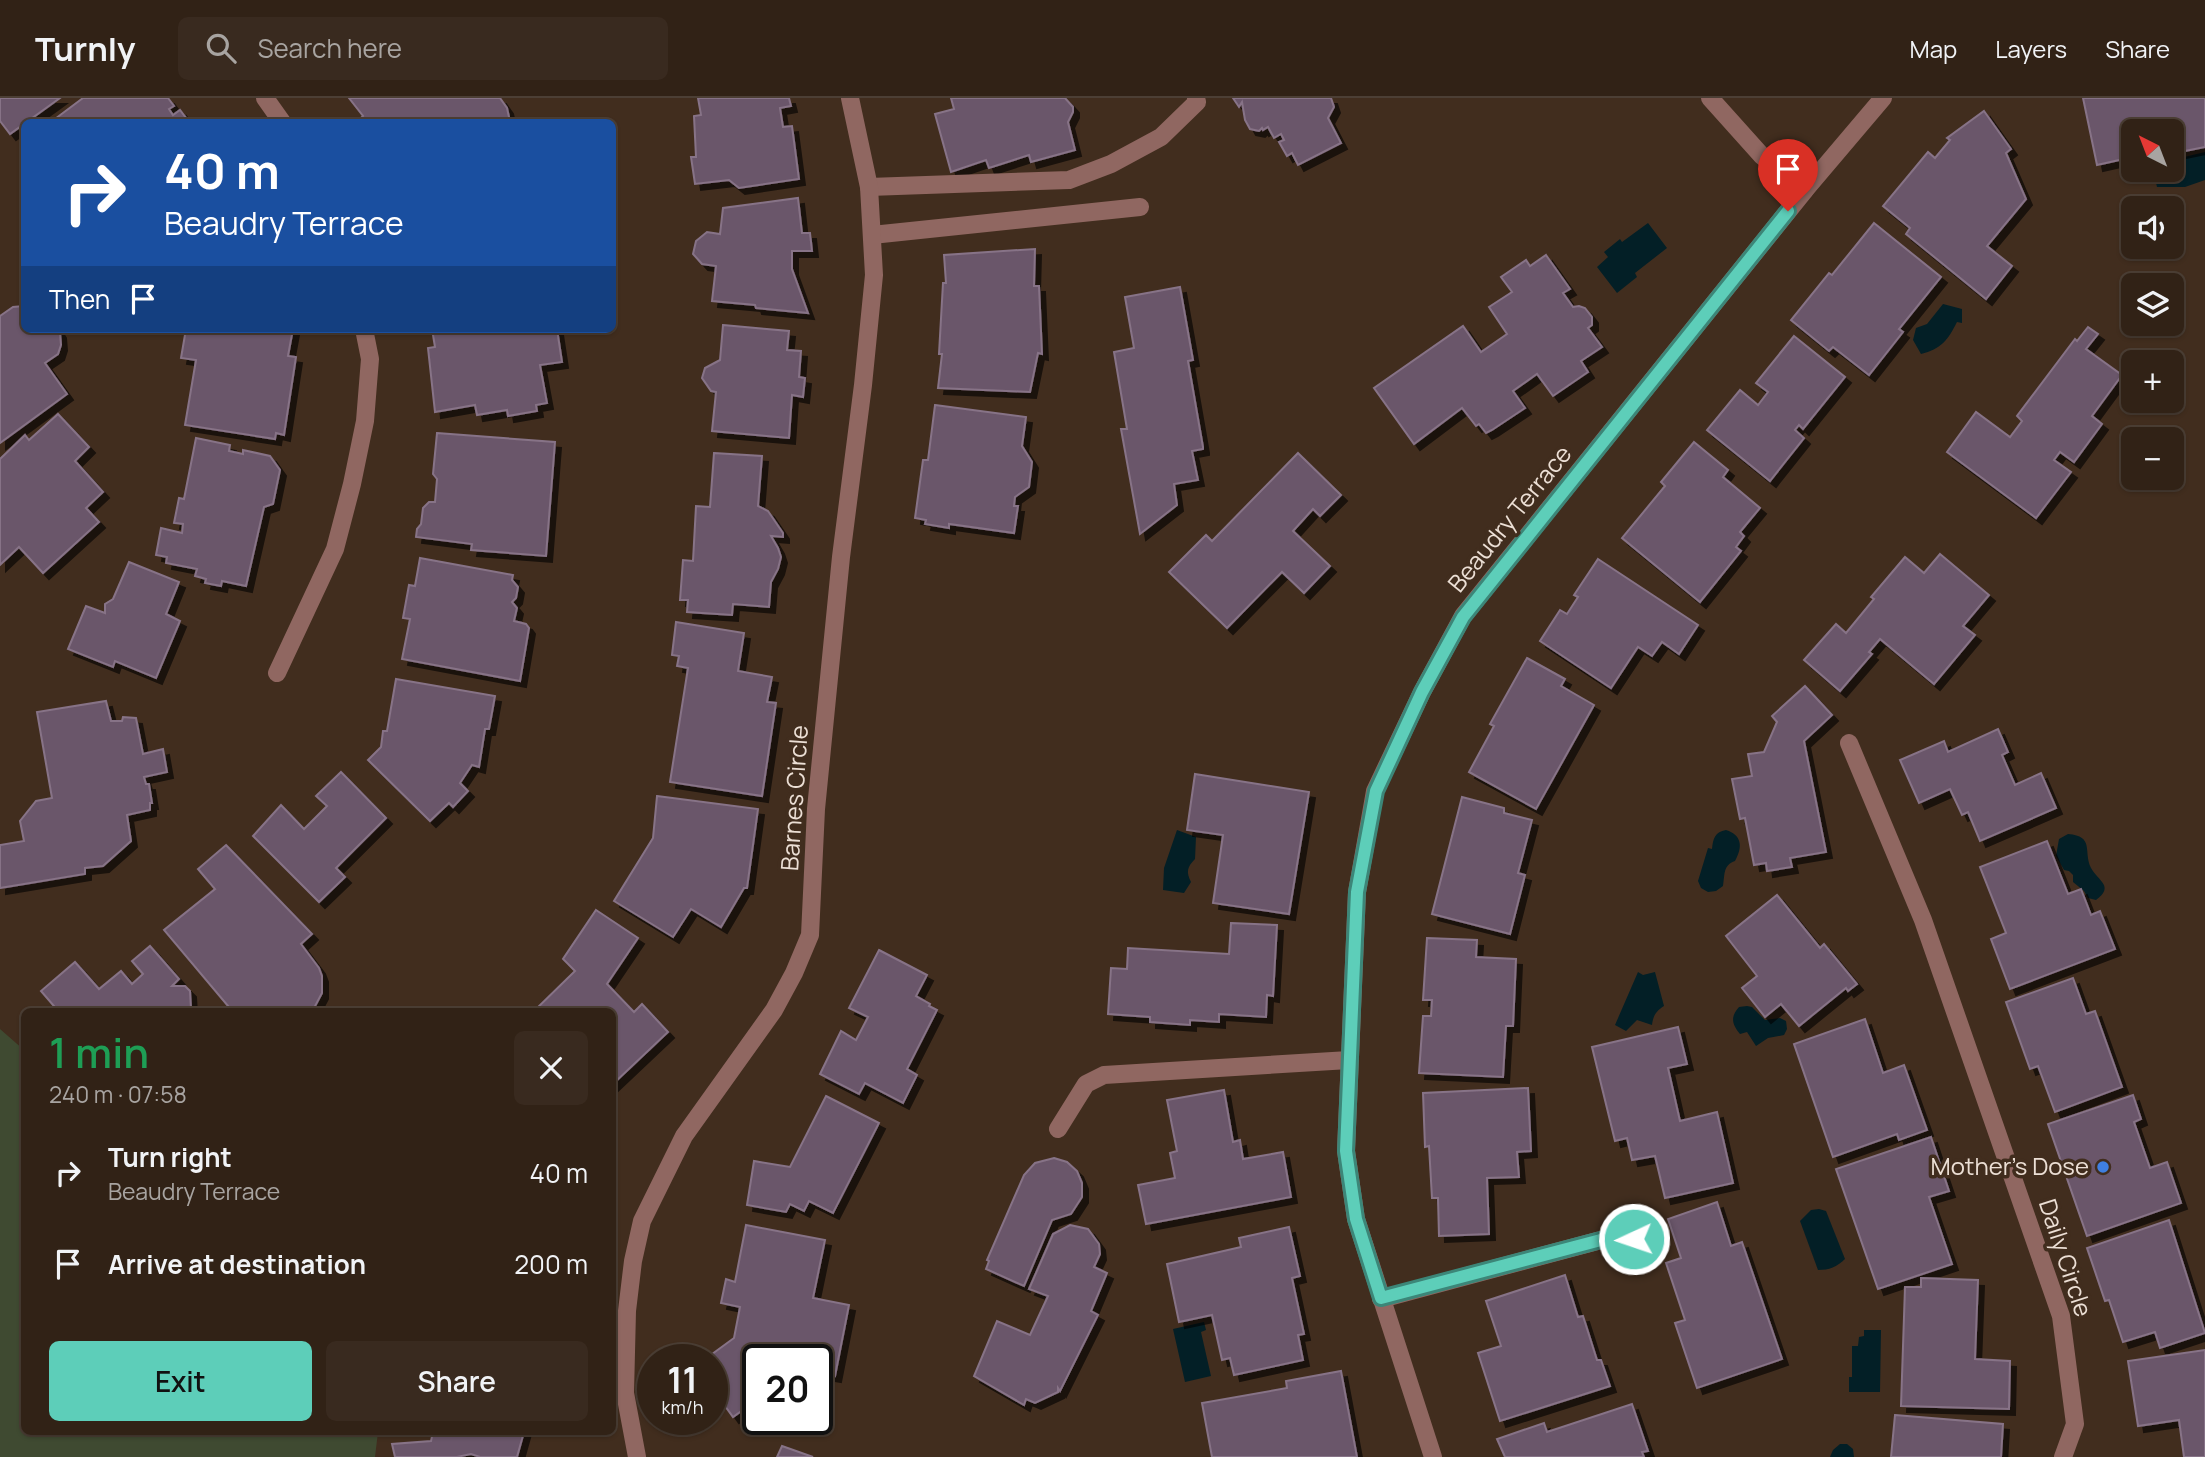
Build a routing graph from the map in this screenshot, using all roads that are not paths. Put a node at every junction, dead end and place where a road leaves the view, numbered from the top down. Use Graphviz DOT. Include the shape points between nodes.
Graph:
graph roads {
  1 [pos="265,98"];
  2 [pos="850,98"];
  3 [pos="1196,98"];
  4 [pos="1710,98"];
  5 [pos="1883,98"];
  6 [pos="280,119"];
  7 [pos="869,187"];
  8 [pos="1805,190"];
  9 [pos="1140,207"];
  10 [pos="872,235"];
  11 [pos="365,333"];
  12 [pos="277,673"];
  13 [pos="1849,743"];
  14 [pos="1349,1060"];
  15 [pos="1058,1129"];
  16 [pos="1640,1250"];
  17 [pos="1381,1298"];
  18 [pos="637,1457"];
  19 [pos="1433,1457"];
  20 [pos="2063,1457"];
  1 -- 6 [label="street"];
  2 -- 7 [label="street, Barnes Circle"];
  3 -- 7 [label="street" via="1198,102 1161,137 1069,180"];
  4 -- 8 [label="street" via="1762,156"];
  5 -- 8 [label="street, Beaudry Terrace"];
  7 -- 10 [label="street, Barnes Circle"];
  8 -- 14 [label="street, Beaudry Terrace" via="1463,617 1422,692 1376,791 1357,892"];
  9 -- 10 [label="street"];
  10 -- 18 [label="street, Barnes Circle" via="874,275 816,809 810,935 774,1010 684,1136 642,1221 627,1311 625,1394"];
  11 -- 12 [label="street" via="370,359 365,421 352,484 335,549"];
  13 -- 20 [label="street, Daily Circle" via="1923,920 2061,1315 2075,1424"];
  14 -- 15 [label="street" via="1104,1075 1086,1084"];
  14 -- 17 [label="street, Beaudry Terrace" via="1346,1151 1356,1219"];
  16 -- 17 [label="street" via="1634,1239 1616,1236"];
  17 -- 19 [label="street, Beaudry Terrace"];
}
